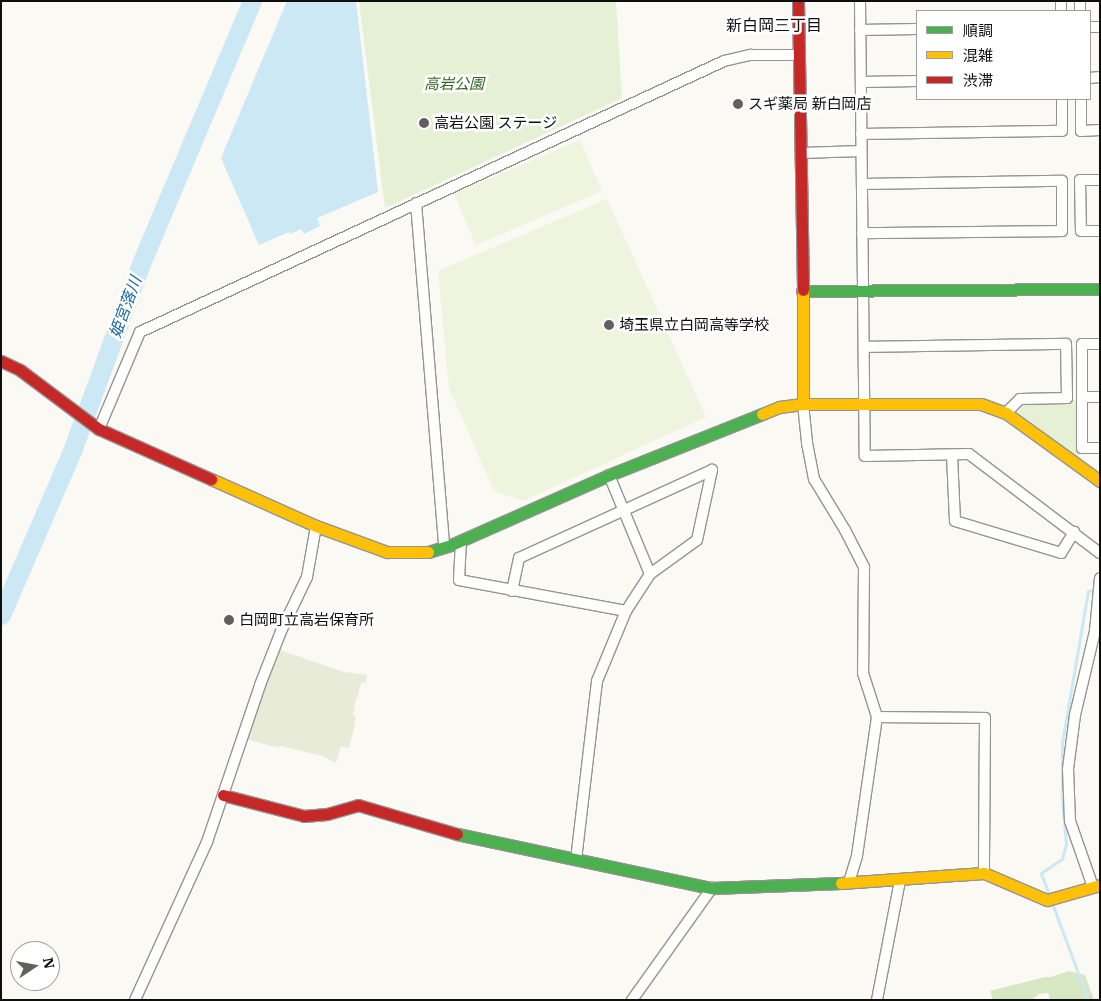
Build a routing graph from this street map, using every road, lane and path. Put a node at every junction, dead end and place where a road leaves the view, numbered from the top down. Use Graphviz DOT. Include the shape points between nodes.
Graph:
graph roads {
  1 [pos="798,1"];
  2 [pos="860,1"];
  3 [pos="916,29"];
  4 [pos="860,30"];
  5 [pos="800,55"];
  6 [pos="916,81"];
  7 [pos="861,82"];
  8 [pos="1062,100"];
  9 [pos="1080,100"];
  10 [pos="1100,130"];
  11 [pos="861,134"];
  12 [pos="861,150"];
  13 [pos="802,153"];
  14 [pos="1100,180"];
  15 [pos="862,184"];
  16 [pos="416,203"];
  17 [pos="1100,231"];
  18 [pos="862,233"];
  19 [pos="1100,289"];
  20 [pos="802,291"];
  21 [pos="863,292"];
  22 [pos="1100,344"];
  23 [pos="864,347"];
  24 [pos="1,361"];
  25 [pos="1082,397"];
  26 [pos="1100,397"];
  27 [pos="864,403"];
  28 [pos="804,404"];
  29 [pos="1006,413"];
  30 [pos="99,429"];
  31 [pos="1100,448"];
  32 [pos="952,455"];
  33 [pos="609,475"];
  34 [pos="1100,481"];
  35 [pos="623,510"];
  36 [pos="316,526"];
  37 [pos="1074,532"];
  38 [pos="461,541"];
  39 [pos="444,547"];
  40 [pos="1100,553"];
  41 [pos="650,574"];
  42 [pos="1100,578"];
  43 [pos="512,591"];
  44 [pos="626,610"];
  45 [pos="877,717"];
  46 [pos="223,795"];
  47 [pos="576,860"];
  48 [pos="984,873"];
  49 [pos="900,880"];
  50 [pos="849,882"];
  51 [pos="1096,886"];
  52 [pos="712,888"];
  53 [pos="135,1000"];
  54 [pos="632,1000"];
  55 [pos="877,1000"];
  1 -- 5 [label="street"];
  2 -- 4 [label="street"];
  3 -- 4 [label="street"];
  4 -- 7 [label="street"];
  5 -- 13 [label="street"];
  5 -- 16 [label="street" via="751,55 724,61"];
  6 -- 7 [label="street"];
  7 -- 11 [label="street"];
  8 -- 11 [label="street" via="1062,131"];
  9 -- 10 [label="street" via="1081,131"];
  11 -- 12 [label="street"];
  12 -- 13 [label="street"];
  12 -- 15 [label="street"];
  13 -- 20 [label="street"];
  14 -- 17 [label="street" via="1080,180 1080,231"];
  15 -- 18 [label="street"];
  15 -- 18 [label="street" via="1062,181 1062,231"];
  16 -- 30 [label="street" via="140,332"];
  16 -- 39 [label="street"];
  18 -- 21 [label="street"];
  19 -- 21 [label="street"];
  20 -- 21 [label="street"];
  20 -- 28 [label="street"];
  21 -- 23 [label="street"];
  22 -- 25 [label="street" via="1082,344"];
  23 -- 27 [label="street"];
  23 -- 29 [label="street" via="1066,344 1067,398 1020,398"];
  24 -- 30 [label="street" via="20,370"];
  25 -- 26 [label="street"];
  25 -- 31 [label="street" via="1082,448"];
  27 -- 28 [label="street"];
  27 -- 29 [label="street" via="981,404"];
  27 -- 32 [label="street" via="865,456"];
  28 -- 33 [label="street" via="779,407"];
  28 -- 45 [label="street" via="814,480 864,567 863,673"];
  29 -- 34 [label="street"];
  30 -- 36 [label="street"];
  32 -- 37 [label="street" via="970,454"];
  32 -- 37 [label="street" via="956,521 1060,553"];
  33 -- 35 [label="street"];
  33 -- 38 [label="street"];
  35 -- 41 [label="street"];
  35 -- 41 [label="street" via="712,470 697,540"];
  35 -- 43 [label="street" via="519,558"];
  36 -- 39 [label="street" via="387,552 426,552"];
  36 -- 46 [label="street" via="307,578 275,646"];
  37 -- 40 [label="street"];
  38 -- 39 [label="street"];
  38 -- 43 [label="street" via="459,580"];
  41 -- 44 [label="street"];
  42 -- 51 [label="street" via="1095,631 1075,715 1068,769 1070,821"];
  43 -- 44 [label="street"];
  44 -- 47 [label="street" via="597,681"];
  45 -- 48 [label="street" via="986,718"];
  45 -- 50 [label="street" via="857,856"];
  46 -- 47 [label="street" via="304,816 327,814 358,805 456,834"];
  46 -- 53 [label="street" via="207,842"];
  47 -- 52 [label="street"];
  48 -- 49 [label="street"];
  48 -- 51 [label="street" via="1047,900"];
  49 -- 50 [label="street"];
  49 -- 55 [label="street"];
  50 -- 52 [label="street"];
  52 -- 54 [label="street"];
}
